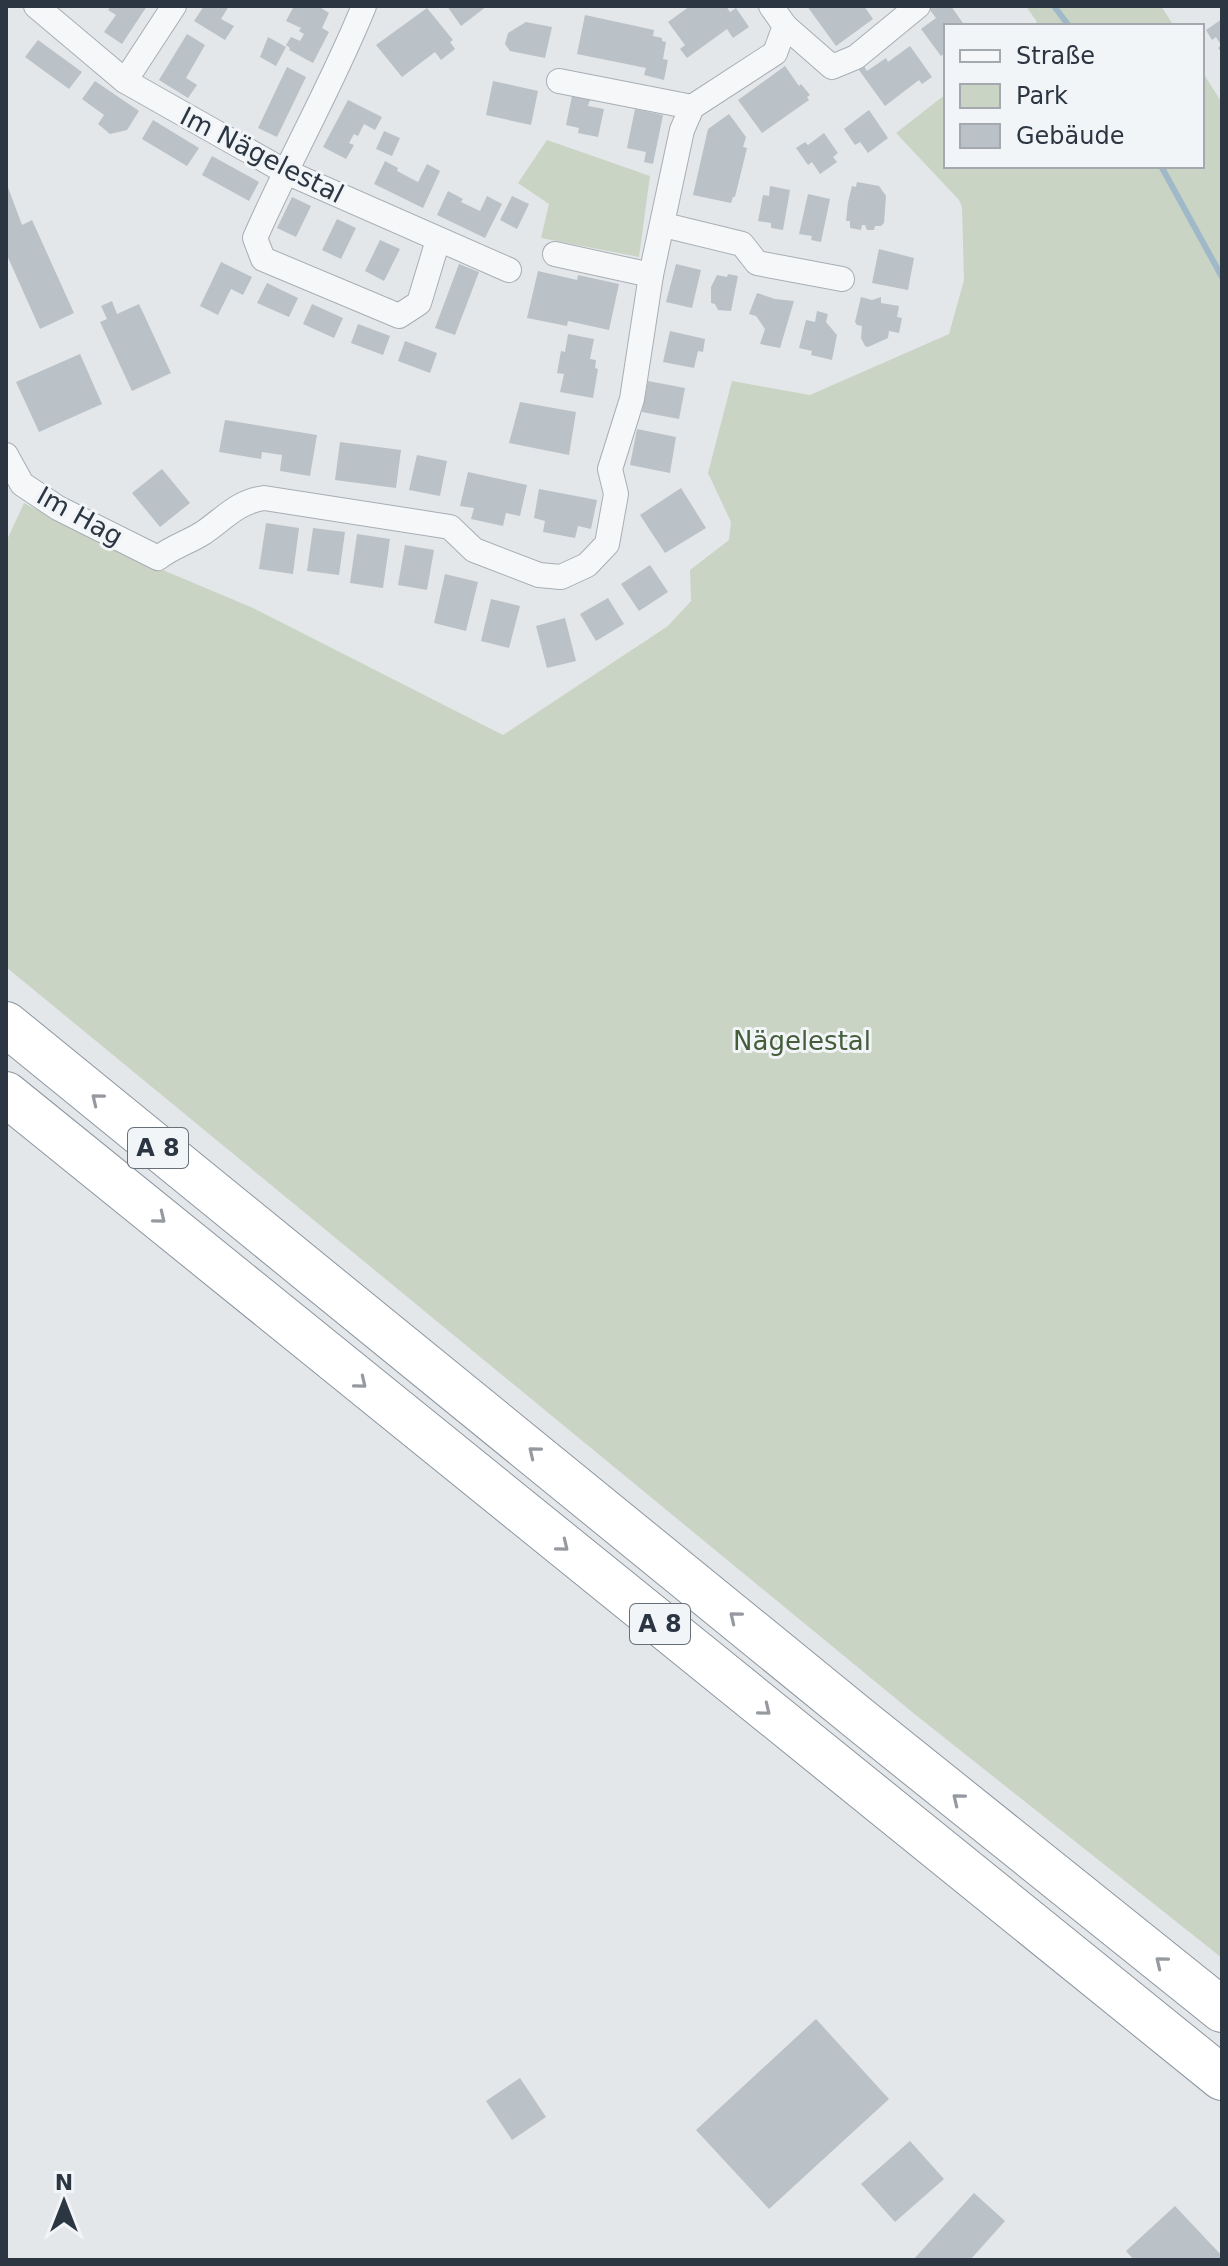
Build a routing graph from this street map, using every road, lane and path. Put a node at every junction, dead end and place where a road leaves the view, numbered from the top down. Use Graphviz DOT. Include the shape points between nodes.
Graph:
graph roads {
  1 [pos="36,6"];
  2 [pos="174,6"];
  3 [pos="364,6"];
  4 [pos="918,6"];
  5 [pos="778,16"];
  6 [pos="125,81"];
  7 [pos="559,81"];
  8 [pos="692,107"];
  9 [pos="284,171"];
  10 [pos="664,225"];
  11 [pos="438,240"];
  12 [pos="555,254"];
  13 [pos="509,270"];
  14 [pos="651,275"];
  15 [pos="842,279"];
  16 [pos="6,455"];
  17 [pos="6,1024"];
  18 [pos="6,1094"];
  19 [pos="1222,2010"];
  20 [pos="1222,2078"];
  1 -- 6 [label="street, Im Nägelestal"];
  2 -- 6 [label="street"];
  3 -- 9 [label="street"];
  4 -- 5 [label="street" via="856,57 832,67"];
  5 -- 8 [label="street" via="775,53"];
  6 -- 9 [label="street, Im Nägelestal"];
  7 -- 8 [label="street"];
  8 -- 10 [label="street" via="682,130"];
  9 -- 11 [label="street, Im Nägelestal"];
  9 -- 11 [label="street" via="255,238 263,259 399,316 419,303"];
  10 -- 14 [label="street"];
  10 -- 15 [label="street" via="742,244 757,263"];
  11 -- 13 [label="street, Im Nägelestal"];
  12 -- 14 [label="street"];
  14 -- 16 [label="street, Im Hag" via="632,399 610,469 616,494 607,544 587,565 561,577 516,568 474,550 450,527 264,498 246,501 201,535 158,558 22,484"];
  19 -- 17 [label="highway, A 8, one-way"];
  18 -- 20 [label="highway, A 8, one-way"];
}
